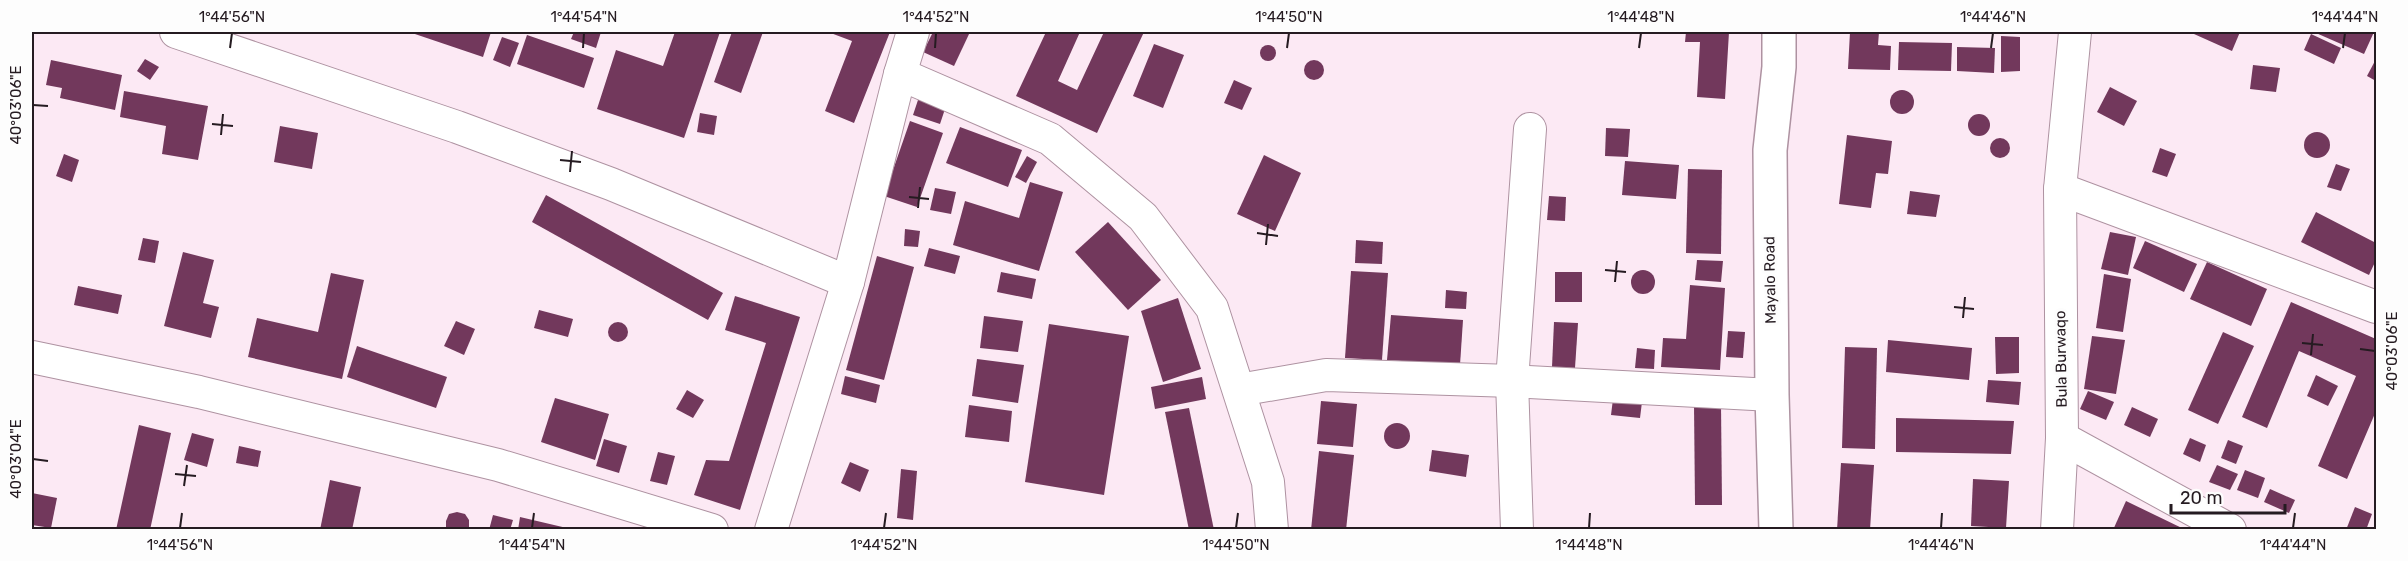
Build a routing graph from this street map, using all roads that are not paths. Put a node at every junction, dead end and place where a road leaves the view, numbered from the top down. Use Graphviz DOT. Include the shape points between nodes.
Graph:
graph roads {
  1 [pos="176,32"];
  2 [pos="913,32"];
  3 [pos="1779,32"];
  4 [pos="2075,32"];
  5 [pos="900,74"];
  6 [pos="1530,129"];
  7 [pos="2060,189"];
  8 [pos="848,282"];
  9 [pos="2376,307"];
  10 [pos="32,357"];
  11 [pos="1512,381"];
  12 [pos="1239,390"];
  13 [pos="1772,395"];
  14 [pos="2062,438"];
  15 [pos="711,530"];
  16 [pos="771,530"];
  17 [pos="1272,530"];
  18 [pos="1517,530"];
  19 [pos="1776,530"];
  20 [pos="2057,530"];
  21 [pos="2230,530"];
  1 -- 8 [label="street" via="457,127 611,184"];
  2 -- 5 [label="street"];
  3 -- 13 [label="street, Mayalo Road" via="1770,150"];
  4 -- 7 [label="street, Bula Burwaqo"];
  5 -- 8 [label="street"];
  5 -- 12 [label="street" via="1050,139 1143,217 1212,308"];
  6 -- 11 [label="street"];
  7 -- 9 [label="street"];
  7 -- 14 [label="street, Bula Burwaqo"];
  8 -- 16 [label="street"];
  10 -- 15 [label="street" via="199,392 498,465"];
  11 -- 12 [label="street" via="1326,375"];
  11 -- 13 [label="street"];
  11 -- 18 [label="street"];
  12 -- 17 [label="street" via="1268,483"];
  13 -- 19 [label="street, Mayalo Road"];
  14 -- 20 [label="street, Bula Burwaqo"];
  14 -- 21 [label="street"];
}
